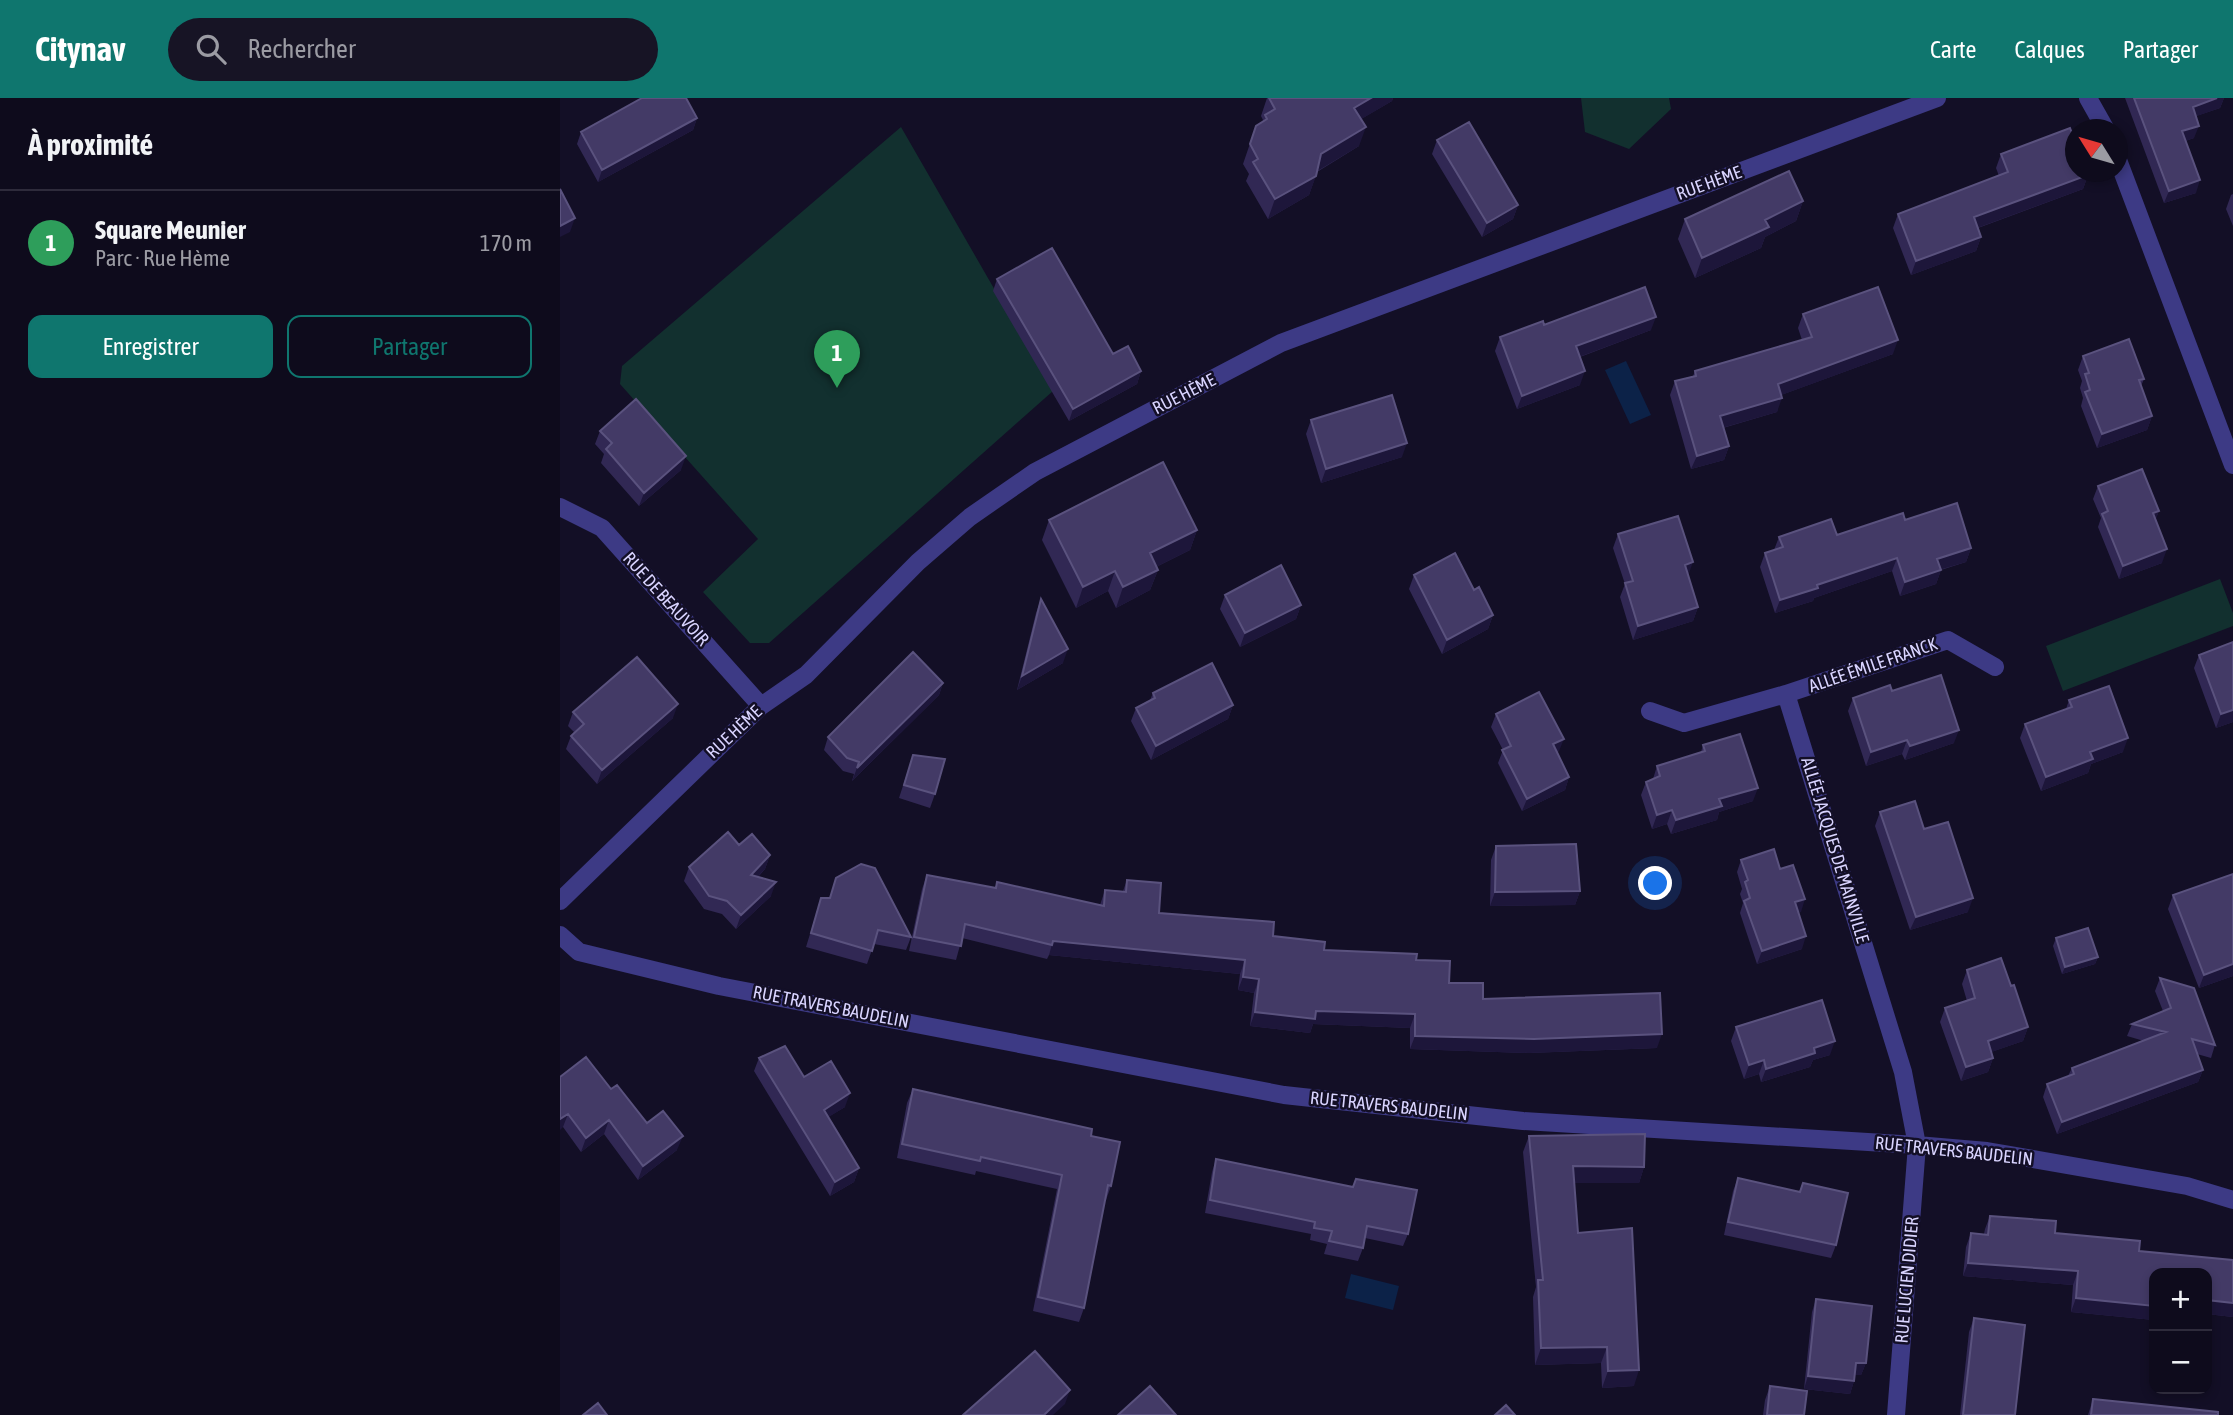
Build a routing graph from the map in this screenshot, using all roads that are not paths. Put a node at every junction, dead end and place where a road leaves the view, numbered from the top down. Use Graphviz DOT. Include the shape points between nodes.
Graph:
graph roads {
  1 [pos="1937,98"];
  2 [pos="2088,98"];
  3 [pos="2100,119"];
  4 [pos="2126,182"];
  5 [pos="2233,465"];
  6 [pos="560,507"];
  7 [pos="1995,667"];
  8 [pos="1786,694"];
  9 [pos="761,706"];
  10 [pos="1650,711"];
  11 [pos="560,901"];
  12 [pos="560,935"];
  13 [pos="1917,1144"];
  14 [pos="2233,1200"];
  15 [pos="1896,1415"];
  1 -- 9 [label="street, RUE HÈME" via="1281,343 1035,472 970,517 918,562 806,675"];
  2 -- 3 [label="street"];
  4 -- 5 [label="street"];
  6 -- 9 [label="street, RUE DE BEAUVOIR" via="602,528"];
  7 -- 8 [label="street, ALLÉE ÉMILE FRANCK" via="1948,640"];
  8 -- 10 [label="street" via="1684,723"];
  8 -- 13 [label="street, ALLÉE JACQUES DE MAINVILLE" via="1903,1072"];
  9 -- 11 [label="street, RUE HÈME"];
  12 -- 13 [label="street, RUE TRAVERS BAUDELIN" via="579,952 719,986 1284,1095 1523,1121"];
  13 -- 14 [label="street, RUE TRAVERS BAUDELIN" via="1987,1151 2187,1186"];
  13 -- 15 [label="street, RUE LUCIEN DIDIER"];
}
